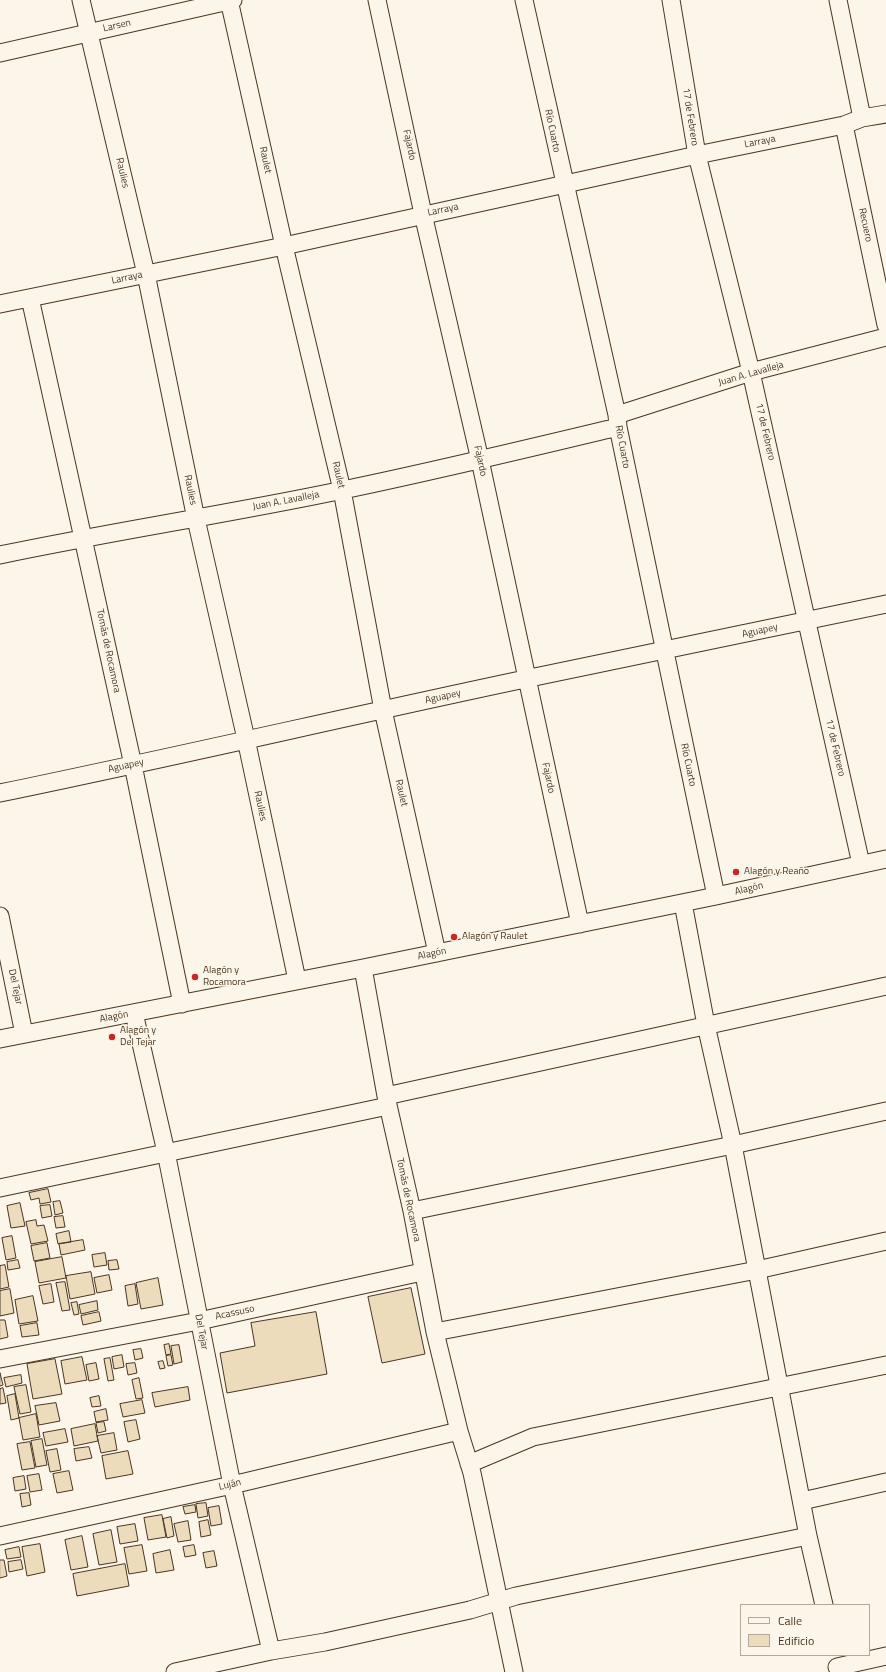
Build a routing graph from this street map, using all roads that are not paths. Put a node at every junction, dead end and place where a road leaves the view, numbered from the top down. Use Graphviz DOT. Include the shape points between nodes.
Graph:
graph roads {
  1 [pos="81,0"];
  2 [pos="231,0"];
  3 [pos="377,0"];
  4 [pos="524,0"];
  5 [pos="671,0"];
  6 [pos="838,0"];
  7 [pos="89,33"];
  8 [pos="0,53"];
  9 [pos="886,114"];
  10 [pos="862,118"];
  11 [pos="844,125"];
  12 [pos="697,154"];
  13 [pos="564,185"];
  14 [pos="424,214"];
  15 [pos="284,246"];
  16 [pos="146,274"];
  17 [pos="30,298"];
  18 [pos="0,303"];
  19 [pos="886,325"];
  20 [pos="886,336"];
  21 [pos="751,372"];
  22 [pos="617,421"];
  23 [pos="480,460"];
  24 [pos="342,490"];
  25 [pos="196,519"];
  26 [pos="84,538"];
  27 [pos="0,555"];
  28 [pos="886,604"];
  29 [pos="807,621"];
  30 [pos="664,650"];
  31 [pos="526,678"];
  32 [pos="383,710"];
  33 [pos="246,739"];
  34 [pos="133,765"];
  35 [pos="0,793"];
  36 [pos="886,859"];
  37 [pos="861,864"];
  38 [pos="716,896"];
  39 [pos="683,903"];
  40 [pos="0,916"];
  41 [pos="580,924"];
  42 [pos="437,953"];
  43 [pos="363,968"];
  44 [pos="297,980"];
  45 [pos="886,986"];
  46 [pos="182,1004"];
  47 [pos="134,1012"];
  48 [pos="706,1024"];
  49 [pos="24,1034"];
  50 [pos="0,1039"];
  51 [pos="387,1101"];
  52 [pos="886,1111"];
  53 [pos="733,1145"];
  54 [pos="166,1152"];
  55 [pos="0,1188"];
  56 [pos="412,1211"];
  57 [pos="886,1241"];
  58 [pos="757,1270"];
  59 [pos="422,1272"];
  60 [pos="199,1321"];
  61 [pos="435,1332"];
  62 [pos="0,1359"];
  63 [pos="886,1365"];
  64 [pos="779,1386"];
  65 [pos="459,1431"];
  66 [pos="469,1464"];
  67 [pos="886,1482"];
  68 [pos="232,1485"];
  69 [pos="802,1501"];
  70 [pos="0,1536"];
  71 [pos="808,1536"];
  72 [pos="499,1601"];
  73 [pos="824,1604"];
  74 [pos="271,1651"];
  75 [pos="886,1656"];
  76 [pos="836,1665"];
  77 [pos="174,1672"];
  78 [pos="514,1672"];
  1 -- 7 [label="street, Raulies"];
  2 -- 7 [label="street, Larsen"];
  2 -- 15 [label="street, Raulet"];
  3 -- 14 [label="street, Fajardo"];
  4 -- 13 [label="street, Río Cuarto"];
  5 -- 12 [label="street, 17 de Febrero"];
  6 -- 10 [label="street"];
  7 -- 8 [label="street, Larsen"];
  7 -- 16 [label="street, Raulies"];
  9 -- 10 [label="street, Larraya"];
  10 -- 11 [label="street, Larraya"];
  11 -- 12 [label="street, Larraya"];
  11 -- 19 [label="street, Recuero"];
  12 -- 13 [label="street, Larraya"];
  12 -- 21 [label="street, 17 de Febrero"];
  13 -- 14 [label="street, Larraya"];
  13 -- 22 [label="street, Río Cuarto"];
  14 -- 15 [label="street, Larraya"];
  14 -- 23 [label="street, Fajardo"];
  15 -- 16 [label="street, Larraya"];
  15 -- 24 [label="street, Raulet"];
  16 -- 17 [label="street, Larraya"];
  16 -- 25 [label="street, Raulies"];
  17 -- 18 [label="street, Larraya"];
  17 -- 26 [label="street, Tomás de Rocamora"];
  20 -- 21 [label="street, Juan A. Lavalleja"];
  21 -- 22 [label="street, Juan A. Lavalleja"];
  21 -- 29 [label="street, 17 de Febrero"];
  22 -- 23 [label="street, Juan A. Lavalleja"];
  22 -- 30 [label="street, Río Cuarto"];
  23 -- 24 [label="street, Juan A. Lavalleja"];
  23 -- 31 [label="street, Fajardo"];
  24 -- 25 [label="street, Juan A. Lavalleja"];
  24 -- 32 [label="street, Raulet"];
  25 -- 26 [label="street, Juan A. Lavalleja"];
  25 -- 33 [label="street, Raulies"];
  26 -- 27 [label="street, Juan A. Lavalleja"];
  26 -- 34 [label="street, Tomás de Rocamora"];
  28 -- 29 [label="street, Aguapey"];
  29 -- 30 [label="street, Aguapey"];
  29 -- 37 [label="street, 17 de Febrero"];
  30 -- 31 [label="street, Aguapey"];
  30 -- 38 [label="street, Río Cuarto"];
  31 -- 32 [label="street, Aguapey"];
  31 -- 41 [label="street, Fajardo"];
  32 -- 33 [label="street, Aguapey"];
  32 -- 42 [label="street, Raulet"];
  33 -- 34 [label="street, Aguapey"];
  33 -- 44 [label="street, Raulies"];
  34 -- 35 [label="street, Aguapey"];
  34 -- 46 [label="street, Tomás de Rocamora"];
  36 -- 37 [label="street, Alagón"];
  37 -- 38 [label="street, Alagón"];
  38 -- 39 [label="street, Alagón"];
  39 -- 41 [label="street, Alagón"];
  39 -- 48 [label="street"];
  40 -- 49 [label="street, Del Tejar"];
  41 -- 42 [label="street, Alagón"];
  42 -- 43 [label="street, Alagón"];
  43 -- 44 [label="street, Alagón"];
  43 -- 51 [label="street, Tomás de Rocamora"];
  44 -- 46 [label="street, Alagón"];
  45 -- 48 [label="street"];
  46 -- 47 [label="street, Alagón"];
  47 -- 49 [label="street, Alagón"];
  47 -- 54 [label="street, Del Tejar"];
  48 -- 51 [label="street"];
  48 -- 53 [label="street"];
  49 -- 50 [label="street, Alagón"];
  51 -- 54 [label="street"];
  51 -- 56 [label="street, Tomás de Rocamora"];
  52 -- 53 [label="street"];
  53 -- 56 [label="street"];
  53 -- 58 [label="street"];
  54 -- 55 [label="street"];
  54 -- 60 [label="street, Del Tejar"];
  56 -- 59 [label="street, Tomás de Rocamora"];
  57 -- 58 [label="street"];
  58 -- 61 [label="street"];
  58 -- 64 [label="street"];
  59 -- 60 [label="street, Acassuso"];
  59 -- 61 [label="street, Tomás de Rocamora"];
  60 -- 62 [label="street, Acassuso"];
  60 -- 68 [label="street, Del Tejar"];
  61 -- 65 [label="street, Tomás de Rocamora"];
  63 -- 64 [label="street"];
  64 -- 66 [label="street" via="533,1437"];
  64 -- 69 [label="street"];
  65 -- 66 [label="street, Tomás de Rocamora"];
  65 -- 68 [label="street, Luján"];
  66 -- 72 [label="street, Tomás de Rocamora"];
  67 -- 69 [label="street"];
  68 -- 70 [label="street, Luján"];
  68 -- 74 [label="street, Del Tejar"];
  69 -- 71 [label="street"];
  71 -- 72 [label="street"];
  71 -- 73 [label="street"];
  72 -- 74 [label="street" via="470,1610 340,1639"];
  72 -- 78 [label="street, Tomás de Rocamora"];
  74 -- 77 [label="street"];
  75 -- 76 [label="street"];
}
